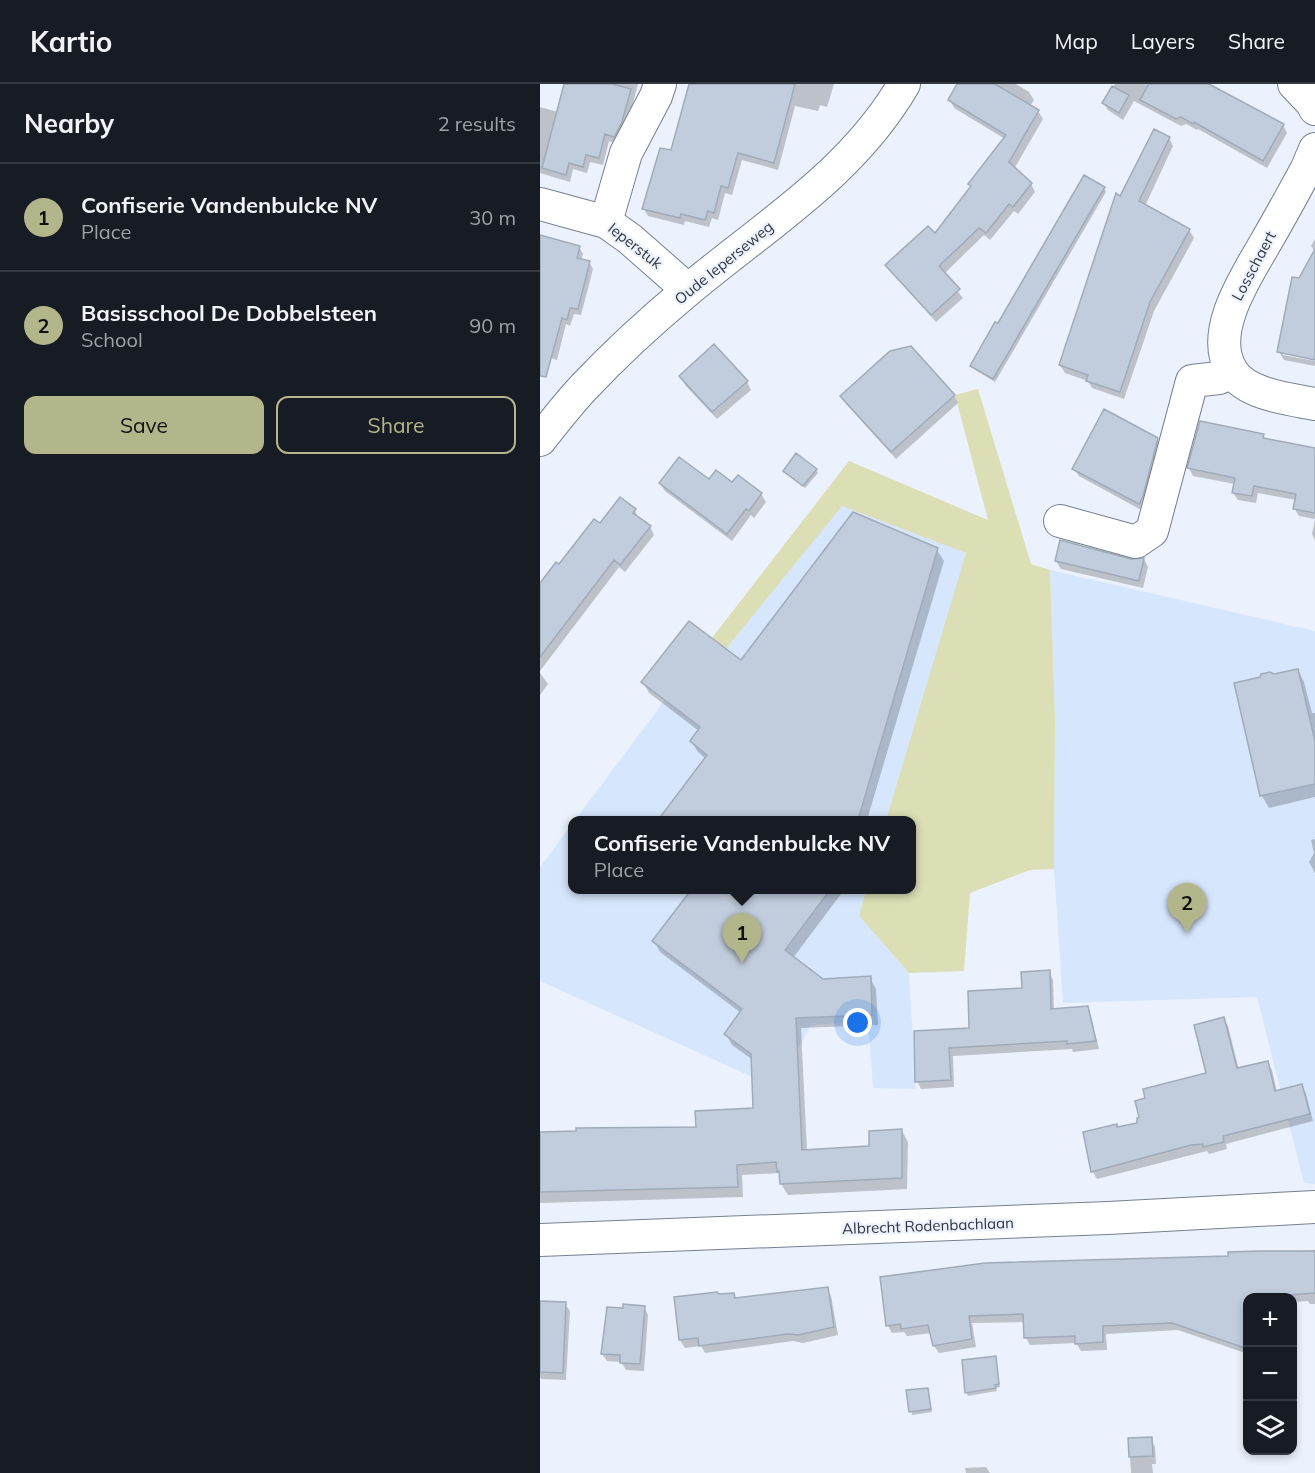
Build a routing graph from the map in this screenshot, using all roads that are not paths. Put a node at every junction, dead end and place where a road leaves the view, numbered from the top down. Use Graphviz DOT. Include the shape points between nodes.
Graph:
graph roads {
  1 [pos="660,84"];
  2 [pos="904,84"];
  3 [pos="1294,84"];
  4 [pos="1315,110"];
  5 [pos="1315,150"];
  6 [pos="540,204"];
  7 [pos="606,222"];
  8 [pos="688,290"];
  9 [pos="1232,372"];
  10 [pos="1315,404"];
  11 [pos="540,440"];
  12 [pos="1060,521"];
  13 [pos="1315,1207"];
  14 [pos="540,1240"];
  1 -- 7 [label="street" via="626,153"];
  2 -- 8 [label="street, Oude Ieperseweg" via="864,140 820,186"];
  3 -- 4 [label="street"];
  5 -- 9 [label="street, Losschaert" via="1235,298 1224,343"];
  6 -- 7 [label="street, Ieperstuk"];
  7 -- 8 [label="street, Ieperstuk"];
  8 -- 11 [label="street, Oude Ieperseweg" via="583,388"];
  9 -- 10 [label="street" via="1249,387 1264,393"];
  9 -- 12 [label="street" via="1192,381 1152,531 1136,542"];
  13 -- 14 [label="street, Albrecht Rodenbachlaan"];
}
